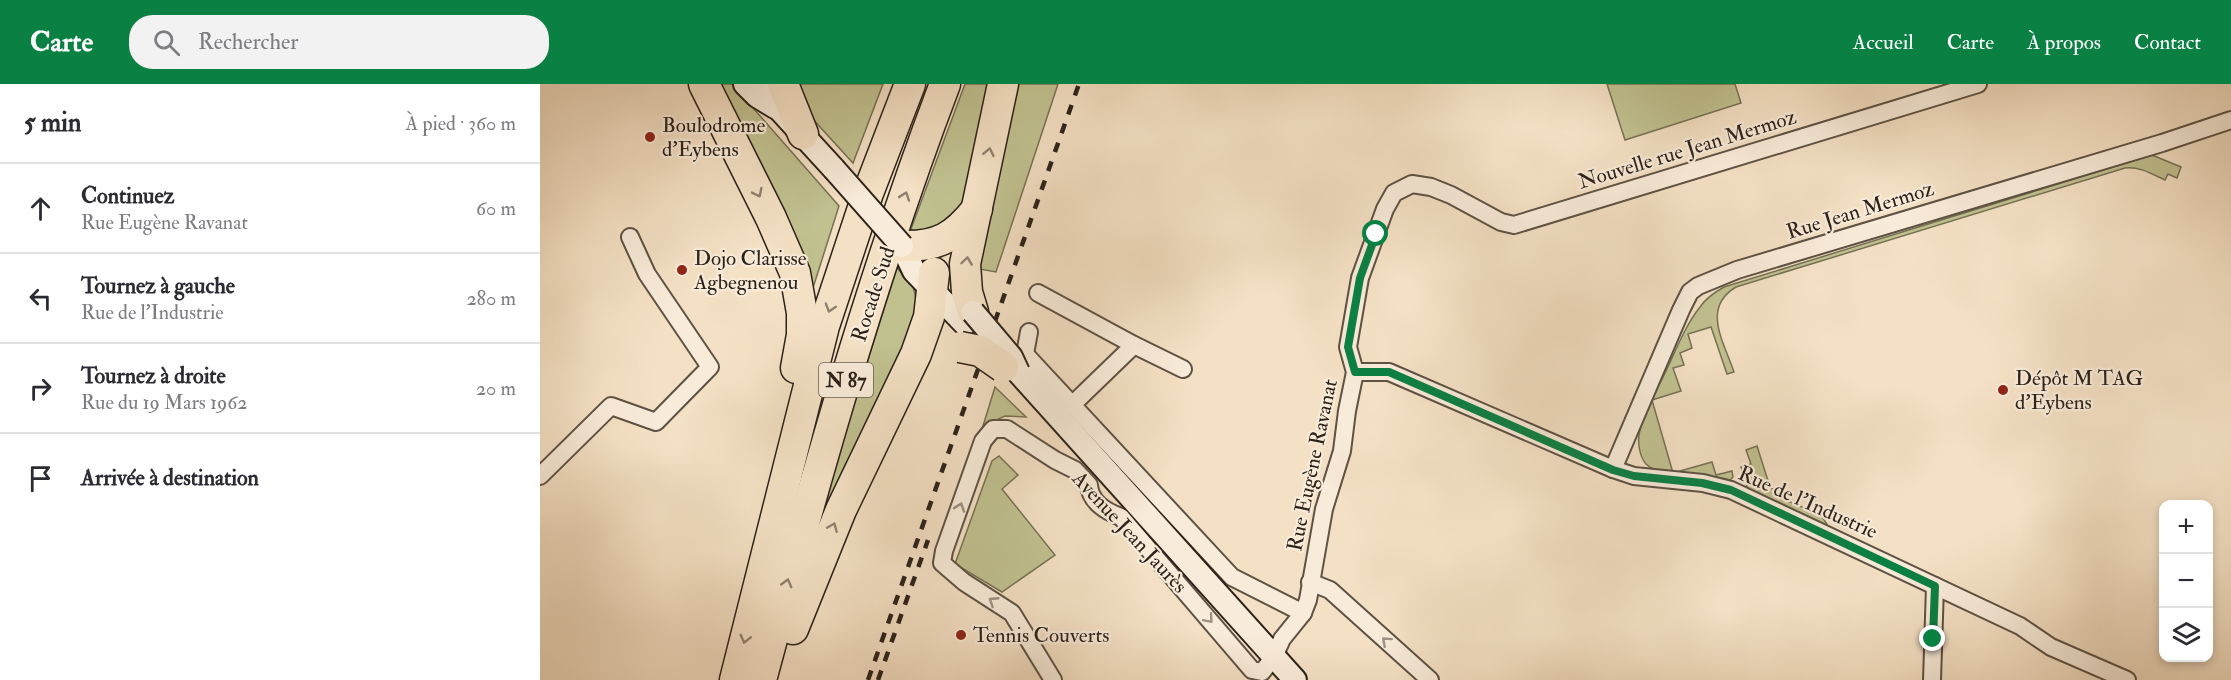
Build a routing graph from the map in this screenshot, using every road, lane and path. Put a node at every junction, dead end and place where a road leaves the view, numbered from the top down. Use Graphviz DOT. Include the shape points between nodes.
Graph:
graph roads {
  1 [pos="704,84"];
  2 [pos="745,84"];
  3 [pos="765,84"];
  4 [pos="894,84"];
  5 [pos="910,84"];
  6 [pos="945,84"];
  7 [pos="1003,84"];
  8 [pos="1978,84"];
  9 [pos="781,97"];
  10 [pos="2231,120"];
  11 [pos="803,134"];
  12 [pos="1412,184"];
  13 [pos="977,209"];
  14 [pos="630,237"];
  15 [pos="902,246"];
  16 [pos="847,252"];
  17 [pos="933,282"];
  18 [pos="1038,293"];
  19 [pos="966,328"];
  20 [pos="1029,332"];
  21 [pos="1134,345"];
  22 [pos="1183,369"];
  23 [pos="1011,370"];
  24 [pos="1355,372"];
  25 [pos="904,380"];
  26 [pos="1073,404"];
  27 [pos="1613,470"];
  28 [pos="540,476"];
  29 [pos="1310,582"];
  30 [pos="1935,586"];
  31 [pos="756,598"];
  32 [pos="1303,613"];
  33 [pos="1274,657"];
  34 [pos="735,680"];
  35 [pos="761,680"];
  36 [pos="776,680"];
  37 [pos="1053,680"];
  38 [pos="1295,680"];
  39 [pos="1430,680"];
  40 [pos="1932,680"];
  41 [pos="2127,680"];
  1 -- 31 [label="highway, one-way" via="785,249 798,280 801,303 802,334"];
  2 -- 9 [label="main road" via="758,96"];
  3 -- 9 [label="main road"];
  4 -- 16 [label="highway"];
  5 -- 16 [label="highway, Rocade Sud / N 87"];
  35 -- 6 [label="highway, Rocade Sud / N 87, one-way" via="855,347"];
  13 -- 7 [label="highway, one-way"];
  8 -- 12 [label="street, Nouvelle rue Jean Mermoz" via="1514,225 1431,187"];
  9 -- 11 [label="highway"];
  10 -- 27 [label="street, Rue Jean Mermoz" via="1737,270 1698,286 1690,292 1681,310"];
  11 -- 15 [label="main road, bridge"];
  12 -- 24 [label="street, Rue Eugène Ravanat" via="1394,193 1385,209 1360,278 1348,347"];
  13 -- 15 [label="highway" via="960,229 939,242"];
  19 -- 13 [label="highway, one-way" via="965,264"];
  14 -- 28 [label="street" via="647,274 710,367 656,422 611,406"];
  15 -- 17 [label="main road" via="920,258"];
  16 -- 31 [label="highway, Rocade Sud / N 87, one-way" via="824,326"];
  17 -- 19 [label="main road"];
  17 -- 25 [label="highway" via="929,317"];
  18 -- 21 [label="street"];
  19 -- 23 [label="highway, bridge" via="980,351"];
  19 -- 25 [label="highway"];
  20 -- 26 [label="street" via="1025,354"];
  21 -- 22 [label="street"];
  21 -- 26 [label="street"];
  23 -- 33 [label="main road, Avenue Jean Jaurès"];
  24 -- 27 [label="street, Rue de l'Industrie" via="1389,372"];
  24 -- 29 [label="street, Rue Eugène Ravanat" via="1342,451 1324,509"];
  36 -- 25 [label="highway, one-way" via="803,600 841,510"];
  26 -- 32 [label="street" via="1232,577"];
  27 -- 30 [label="street, Rue de l'Industrie" via="1731,490"];
  29 -- 32 [label="street, Rue Eugène Ravanat"];
  39 -- 29 [label="street, one-way" via="1330,590"];
  30 -- 40 [label="street"];
  30 -- 41 [label="street, Rue de l'Industrie" via="2020,626 2051,647"];
  31 -- 34 [label="highway, Rocade Sud / N 87, one-way"];
  32 -- 33 [label="street, Rue Eugène Ravanat" via="1282,639"];
  37 -- 33 [label="street, Avenue Jean Jaurès, one-way" via="1012,614 942,563 983,441 993,429 1008,429 1075,470 1089,485 1089,494 1105,511 1121,517 1252,670 1262,672"];
  33 -- 38 [label="main road, Avenue Jean Jaurès"];
}
